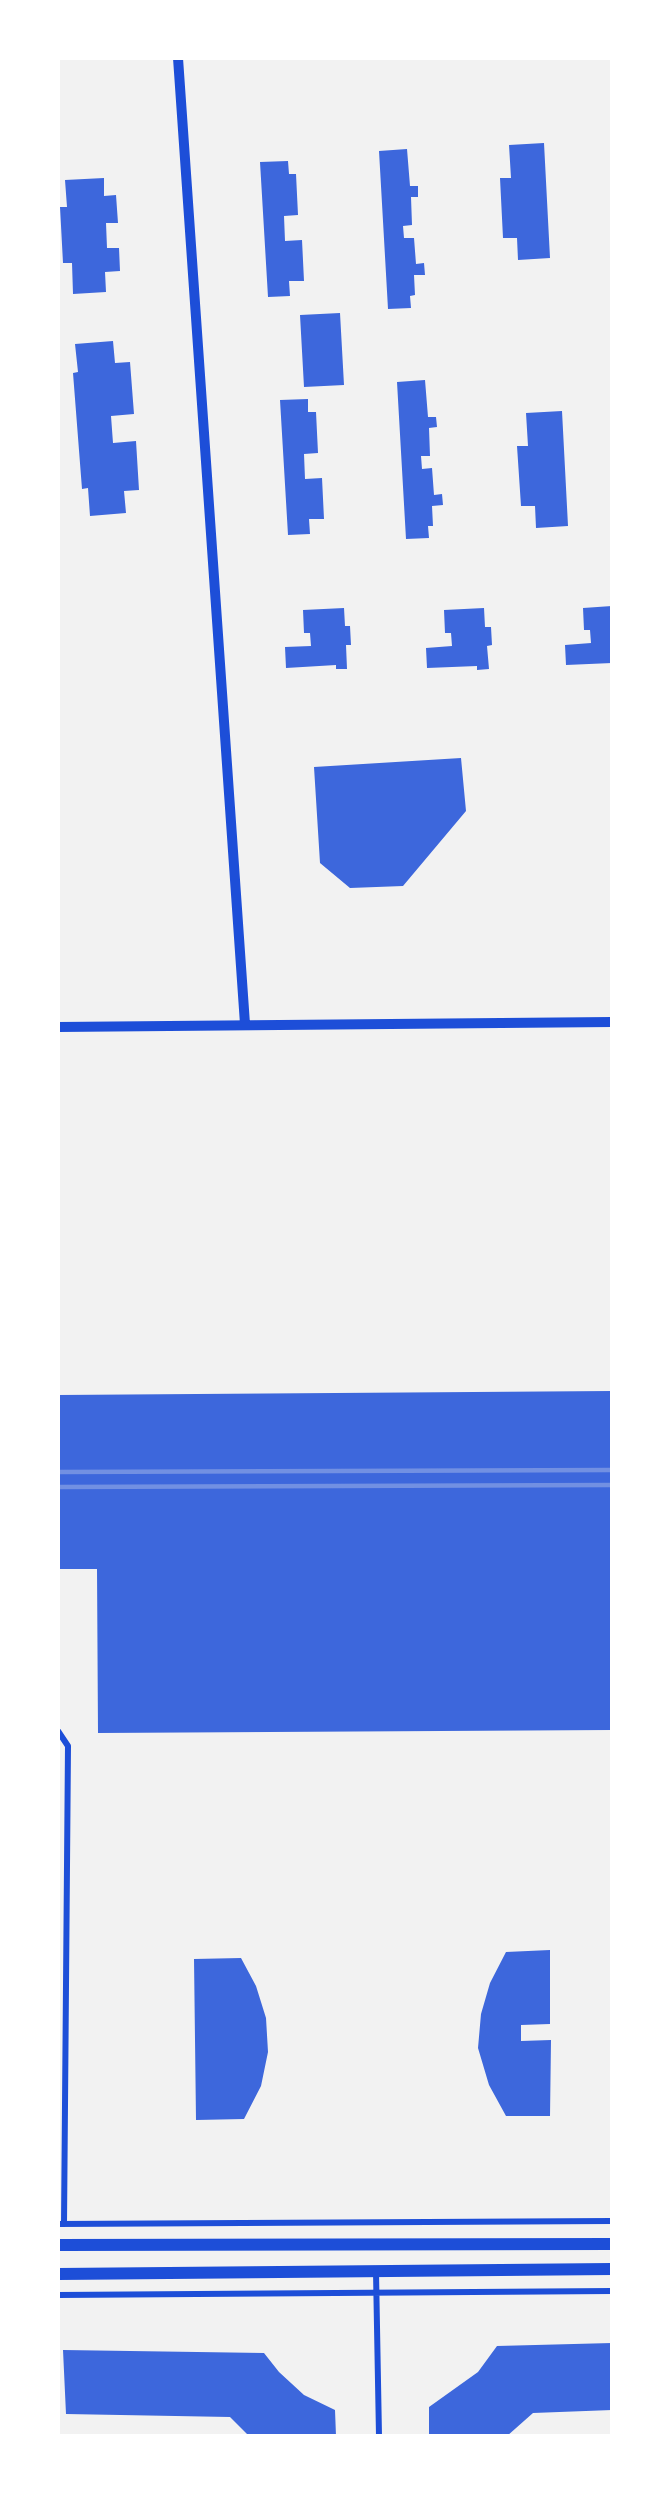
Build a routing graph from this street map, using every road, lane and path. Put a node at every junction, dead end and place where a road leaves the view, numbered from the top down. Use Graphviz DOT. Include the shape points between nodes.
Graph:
graph roads {
  1 [pos="178,58"];
  2 [pos="612,1022"];
  3 [pos="245,1024"];
  4 [pos="58,1027"];
  5 [pos="58,1731"];
  6 [pos="61,2129"];
  7 [pos="612,2221"];
  8 [pos="61,2224"];
  9 [pos="612,2244"];
  10 [pos="58,2245"];
  11 [pos="612,2269"];
  12 [pos="376,2272"];
  13 [pos="58,2274"];
  14 [pos="612,2291"];
  15 [pos="376,2292"];
  16 [pos="58,2295"];
  17 [pos="379,2436"];
  1 -- 3 [label="street"];
  2 -- 3 [label="street"];
  3 -- 4 [label="street"];
  5 -- 6 [label="street" via="68,1746"];
  6 -- 8 [label="street"];
  7 -- 8 [label="street"];
  9 -- 10 [label="main road"];
  11 -- 12 [label="main road"];
  12 -- 13 [label="main road"];
  12 -- 15 [label="street"];
  14 -- 15 [label="street"];
  15 -- 16 [label="street"];
  15 -- 17 [label="street"];
}
